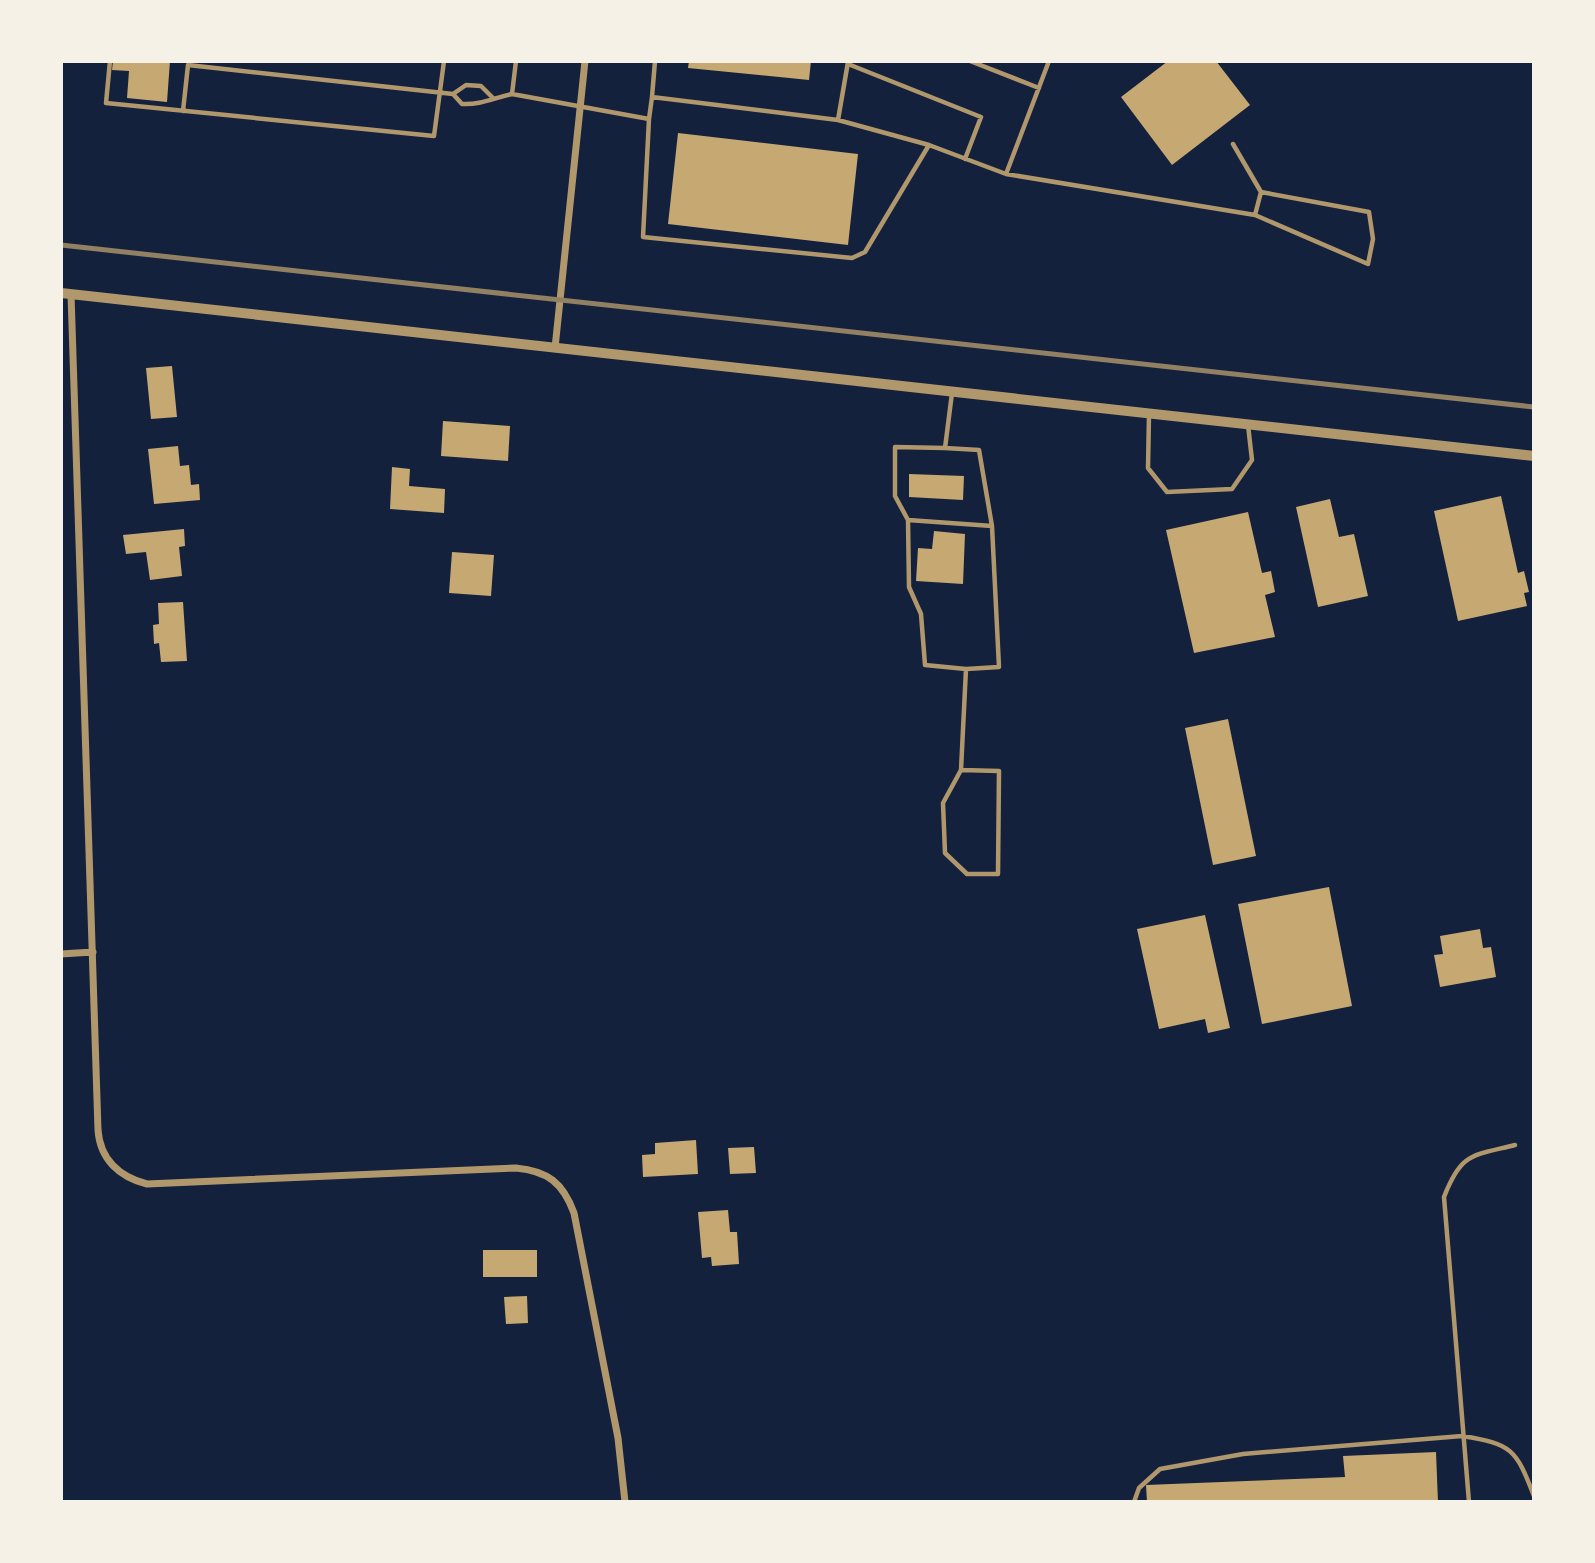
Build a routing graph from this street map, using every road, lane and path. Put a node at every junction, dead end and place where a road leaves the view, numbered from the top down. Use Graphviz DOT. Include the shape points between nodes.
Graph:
graph roads {
  1 [pos="110,61"];
  2 [pos="444,61"];
  3 [pos="516,61"];
  4 [pos="585,61"];
  5 [pos="655,61"];
  6 [pos="971,61"];
  7 [pos="1049,61"];
  8 [pos="848,62"];
  9 [pos="189,63"];
  10 [pos="1039,88"];
  11 [pos="442,92"];
  12 [pos="453,94"];
  13 [pos="512,94"];
  14 [pos="652,97"];
  15 [pos="492,98"];
  16 [pos="579,108"];
  17 [pos="183,111"];
  18 [pos="649,119"];
  19 [pos="838,120"];
  20 [pos="1233,144"];
  21 [pos="929,145"];
  22 [pos="965,159"];
  23 [pos="1006,174"];
  24 [pos="1261,192"];
  25 [pos="1255,215"];
  26 [pos="66,294"];
  27 [pos="555,348"];
  28 [pos="952,393"];
  29 [pos="1149,415"];
  30 [pos="1248,424"];
  31 [pos="945,448"];
  32 [pos="1534,456"];
  33 [pos="908,520"];
  34 [pos="992,526"];
  35 [pos="966,669"];
  36 [pos="961,770"];
  37 [pos="93,952"];
  38 [pos="61,954"];
  39 [pos="1515,1145"];
  40 [pos="1462,1436"];
  41 [pos="1534,1496"];
  42 [pos="625,1502"];
  43 [pos="1134,1502"];
  44 [pos="1469,1502"];
  1 -- 17 [label="lane" via="106,103"];
  2 -- 11 [label="lane"];
  3 -- 13 [label="lane"];
  4 -- 16 [label="street"];
  5 -- 14 [label="lane"];
  6 -- 10 [label="lane"];
  7 -- 10 [label="lane"];
  8 -- 19 [label="lane"];
  8 -- 22 [label="lane" via="981,117"];
  9 -- 11 [label="lane"];
  9 -- 17 [label="lane"];
  10 -- 23 [label="lane"];
  11 -- 12 [label="lane"];
  11 -- 17 [label="lane" via="434,135"];
  12 -- 15 [label="lane" via="462,104 482,104"];
  12 -- 15 [label="lane" via="466,85 481,86"];
  13 -- 15 [label="lane"];
  13 -- 16 [label="lane"];
  14 -- 18 [label="lane"];
  14 -- 19 [label="lane"];
  16 -- 18 [label="lane"];
  16 -- 27 [label="street"];
  18 -- 21 [label="lane" via="643,237 852,258 865,252"];
  19 -- 21 [label="lane"];
  20 -- 24 [label="lane"];
  21 -- 22 [label="lane"];
  22 -- 23 [label="lane"];
  23 -- 25 [label="lane"];
  24 -- 25 [label="lane"];
  24 -- 25 [label="lane" via="1368,212 1373,239 1368,264"];
  26 -- 27 [label="street"];
  26 -- 37 [label="street"];
  27 -- 28 [label="street"];
  28 -- 29 [label="street"];
  28 -- 31 [label="lane"];
  29 -- 30 [label="street"];
  29 -- 30 [label="lane" via="1148,468 1167,492 1232,489 1252,460"];
  30 -- 32 [label="street"];
  31 -- 33 [label="lane" via="895,447 895,496"];
  31 -- 34 [label="lane" via="979,450"];
  33 -- 34 [label="lane"];
  33 -- 35 [label="lane" via="909,587 920,614 925,664"];
  34 -- 35 [label="lane" via="999,667"];
  35 -- 36 [label="lane"];
  36 -- 36 [label="lane" via="943,803 945,853 967,874 998,874 999,771"];
  37 -- 38 [label="street"];
  37 -- 42 [label="street" via="98,1140 103,1155 122,1175 147,1184 175,1185 516,1168 544,1172 560,1186 569,1200 591,1304 620,1448"];
  39 -- 40 [label="lane" via="1476,1154 1455,1168 1444,1197"];
  40 -- 41 [label="lane" via="1498,1442 1514,1453"];
  40 -- 43 [label="lane" via="1243,1454 1160,1469 1146,1478"];
  40 -- 44 [label="lane"];
}
